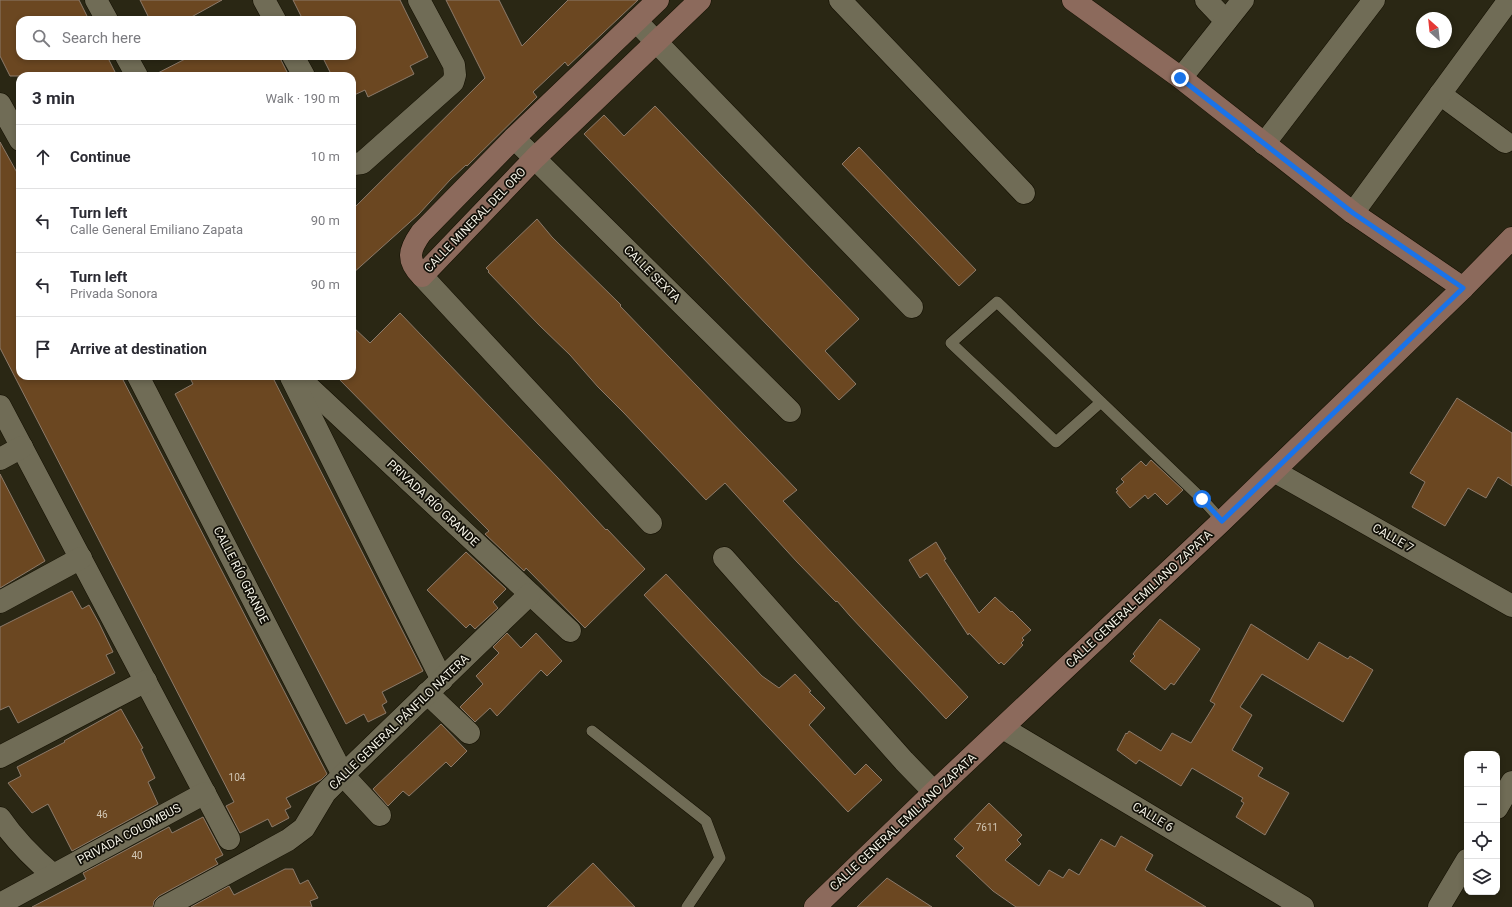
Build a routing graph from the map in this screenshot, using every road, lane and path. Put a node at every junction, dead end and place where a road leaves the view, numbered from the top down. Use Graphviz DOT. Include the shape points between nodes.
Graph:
graph roads {
  1 [pos="96,0"];
  2 [pos="264,0"];
  3 [pos="419,0"];
  4 [pos="658,0"];
  5 [pos="700,0"];
  6 [pos="840,0"];
  7 [pos="1073,0"];
  8 [pos="1206,0"];
  9 [pos="1243,0"];
  10 [pos="1374,0"];
  11 [pos="1509,6"];
  12 [pos="105,16"];
  13 [pos="273,16"];
  14 [pos="636,21"];
  15 [pos="1226,22"];
  16 [pos="657,42"];
  17 [pos="128,60"];
  18 [pos="295,60"];
  19 [pos="135,72"];
  20 [pos="302,72"];
  21 [pos="1180,78"];
  22 [pos="1440,94"];
  23 [pos="0,104"];
  24 [pos="16,133"];
  25 [pos="514,138"];
  26 [pos="1505,142"];
  27 [pos="1264,144"];
  28 [pos="535,158"];
  29 [pos="356,164"];
  30 [pos="1024,193"];
  31 [pos="1353,213"];
  32 [pos="1512,238"];
  33 [pos="422,276"];
  34 [pos="1463,288"];
  35 [pos="912,307"];
  36 [pos="140,380"];
  37 [pos="292,380"];
  38 [pos="301,380"];
  39 [pos="1101,402"];
  40 [pos="0,406"];
  41 [pos="790,411"];
  42 [pos="22,447"];
  43 [pos="0,459"];
  44 [pos="1274,471"];
  45 [pos="1222,521"];
  46 [pos="651,523"];
  47 [pos="81,558"];
  48 [pos="724,558"];
  49 [pos="530,594"];
  50 [pos="0,602"];
  51 [pos="1512,606"];
  52 [pos="570,631"];
  53 [pos="146,681"];
  54 [pos="435,687"];
  55 [pos="1003,728"];
  56 [pos="592,731"];
  57 [pos="469,733"];
  58 [pos="0,757"];
  59 [pos="343,775"];
  60 [pos="1512,782"];
  61 [pos="934,792"];
  62 [pos="205,793"];
  63 [pos="1500,803"];
  64 [pos="380,815"];
  65 [pos="0,818"];
  66 [pos="229,839"];
  67 [pos="1464,865"];
  68 [pos="54,875"];
  69 [pos="0,904"];
  70 [pos="165,907"];
  71 [pos="688,907"];
  72 [pos="814,907"];
  73 [pos="1303,907"];
  74 [pos="1439,907"];
  1 -- 12 [label="street"];
  2 -- 13 [label="street"];
  3 -- 29 [label="street" via="454,65 455,75 452,82 362,163"];
  4 -- 14 [label="street, CALLE MINERAL DEL ORO"];
  5 -- 16 [label="street, CALLE MINERAL DEL ORO"];
  6 -- 30 [label="street"];
  7 -- 21 [label="street"];
  8 -- 15 [label="street"];
  9 -- 15 [label="street"];
  10 -- 27 [label="street"];
  11 -- 22 [label="street"];
  14 -- 16 [label="street"];
  14 -- 25 [label="street, CALLE MINERAL DEL ORO"];
  15 -- 21 [label="street"];
  16 -- 28 [label="street, CALLE MINERAL DEL ORO"];
  16 -- 35 [label="street"];
  17 -- 19 [label="street"];
  18 -- 20 [label="street"];
  21 -- 27 [label="street"];
  22 -- 26 [label="street"];
  22 -- 31 [label="street"];
  23 -- 24 [label="street"];
  25 -- 28 [label="street, CALLE SEXTA"];
  25 -- 33 [label="street, CALLE MINERAL DEL ORO" via="414,243 411,260 413,267"];
  27 -- 31 [label="street"];
  28 -- 33 [label="street, CALLE MINERAL DEL ORO"];
  28 -- 41 [label="street, CALLE SEXTA"];
  31 -- 34 [label="street"];
  32 -- 34 [label="street, CALLE GENERAL EMILIANO ZAPATA"];
  33 -- 46 [label="street"];
  34 -- 44 [label="street, CALLE GENERAL EMILIANO ZAPATA"];
  36 -- 59 [label="street, CALLE RÍO GRANDE"];
  37 -- 54 [label="street"];
  38 -- 49 [label="street, PRIVADA RÍO GRANDE"];
  39 -- 39 [label="lane" via="997,302 951,344 1056,442"];
  39 -- 45 [label="lane"];
  40 -- 42 [label="street"];
  42 -- 43 [label="street"];
  42 -- 47 [label="street"];
  44 -- 45 [label="street, CALLE GENERAL EMILIANO ZAPATA"];
  44 -- 51 [label="street, CALLE 7"];
  45 -- 55 [label="street, CALLE GENERAL EMILIANO ZAPATA"];
  47 -- 50 [label="street"];
  47 -- 53 [label="street"];
  48 -- 61 [label="street"];
  49 -- 52 [label="street, PRIVADA RÍO GRANDE"];
  49 -- 54 [label="street, CALLE GENERAL PÁNFILO NATERA"];
  53 -- 58 [label="street"];
  53 -- 62 [label="street"];
  54 -- 57 [label="street"];
  54 -- 59 [label="street, CALLE GENERAL PÁNFILO NATERA"];
  55 -- 61 [label="street, CALLE GENERAL EMILIANO ZAPATA"];
  55 -- 73 [label="street, CALLE 6"];
  56 -- 71 [label="lane" via="706,821 720,858"];
  59 -- 64 [label="street"];
  59 -- 70 [label="street, CALLE GENERAL PÁNFILO NATERA" via="326,794 304,828 288,840"];
  60 -- 63 [label="street"];
  61 -- 72 [label="street, CALLE GENERAL EMILIANO ZAPATA"];
  62 -- 66 [label="street"];
  62 -- 68 [label="street, PRIVADA COLOMBUS"];
  65 -- 68 [label="street" via="31,856"];
  67 -- 74 [label="street"];
  68 -- 69 [label="street, PRIVADA COLOMBUS"];
}
